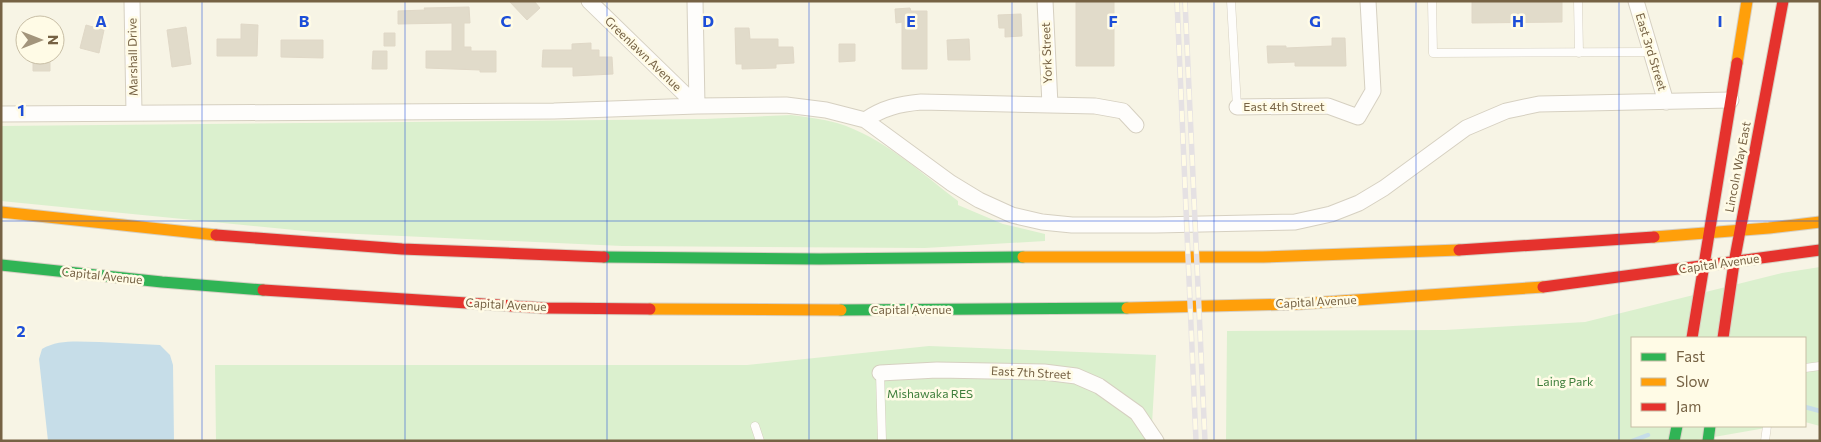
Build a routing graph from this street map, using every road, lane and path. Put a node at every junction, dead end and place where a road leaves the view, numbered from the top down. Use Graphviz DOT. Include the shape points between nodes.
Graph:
graph roads {
  1 [pos="132,1"];
  2 [pos="589,1"];
  3 [pos="695,1"];
  4 [pos="1045,1"];
  5 [pos="1230,1"];
  6 [pos="1368,1"];
  7 [pos="1432,1"];
  8 [pos="1578,1"];
  9 [pos="1636,1"];
  10 [pos="1747,1"];
  11 [pos="1783,1"];
  12 [pos="1651,52"];
  13 [pos="1579,53"];
  14 [pos="1731,100"];
  15 [pos="1666,102"];
  16 [pos="1050,105"];
  17 [pos="697,106"];
  18 [pos="1237,107"];
  19 [pos="134,113"];
  20 [pos="1,114"];
  21 [pos="865,120"];
  22 [pos="1136,125"];
  23 [pos="1,212"];
  24 [pos="1820,222"];
  25 [pos="1741,229"];
  26 [pos="1710,231"];
  27 [pos="1820,250"];
  28 [pos="1734,263"];
  29 [pos="1,265"];
  30 [pos="1705,266"];
  31 [pos="1692,337"];
  32 [pos="1723,337"];
  33 [pos="1820,366"];
  34 [pos="1806,368"];
  35 [pos="880,372"];
  36 [pos="755,426"];
  37 [pos="1677,427"];
  38 [pos="1710,427"];
  39 [pos="1768,427"];
  40 [pos="760,441"];
  41 [pos="882,441"];
  42 [pos="1156,441"];
  43 [pos="1674,441"];
  44 [pos="1708,441"];
  45 [pos="1765,441"];
  1 -- 19 [label="street, Marshall Drive"];
  2 -- 17 [label="street, Greenlawn Avenue"];
  3 -- 17 [label="street"];
  4 -- 16 [label="street, York Street"];
  5 -- 18 [label="lane"];
  6 -- 18 [label="street, East 4th Street" via="1373,91 1358,117 1328,106"];
  7 -- 13 [label="lane" via="1433,53"];
  8 -- 13 [label="lane"];
  9 -- 12 [label="street, East 3rd Street"];
  10 -- 14 [label="main road, Lincoln Way East"];
  11 -- 25 [label="main road, Lincoln Way East"];
  12 -- 13 [label="lane"];
  12 -- 15 [label="street, East 3rd Street"];
  14 -- 15 [label="street"];
  14 -- 26 [label="main road, Lincoln Way East"];
  15 -- 21 [label="street" via="1539,104 1506,111 1466,128 1384,188 1358,203 1295,222 1262,224 1042,222 979,200"];
  16 -- 21 [label="street" via="921,102 897,104"];
  16 -- 22 [label="street" via="1095,106 1123,111"];
  17 -- 19 [label="street" via="554,111"];
  17 -- 21 [label="street" via="786,105 826,110"];
  19 -- 20 [label="street"];
  23 -- 26 [label="main road" via="120,227 402,249 719,259 1262,257 1522,248"];
  24 -- 25 [label="main road"];
  25 -- 26 [label="main road"];
  25 -- 28 [label="main road, Lincoln Way East"];
  26 -- 30 [label="main road, Lincoln Way East"];
  27 -- 28 [label="main road, Capital Avenue"];
  28 -- 30 [label="main road, Capital Avenue"];
  28 -- 32 [label="main road, Lincoln Way East"];
  29 -- 30 [label="main road, Capital Avenue" via="307,294 545,308 731,310 1089,309 1298,304 1557,286"];
  30 -- 31 [label="main road, Lincoln Way East"];
  33 -- 34 [label="lane"];
  35 -- 41 [label="lane"];
  35 -- 42 [label="street, East 7th Street" via="947,370 1044,372 1076,376 1099,386 1137,413"];
  36 -- 40 [label="lane"];
  37 -- 43 [label="main road"];
  38 -- 44 [label="main road"];
  39 -- 45 [label="lane"];
}
